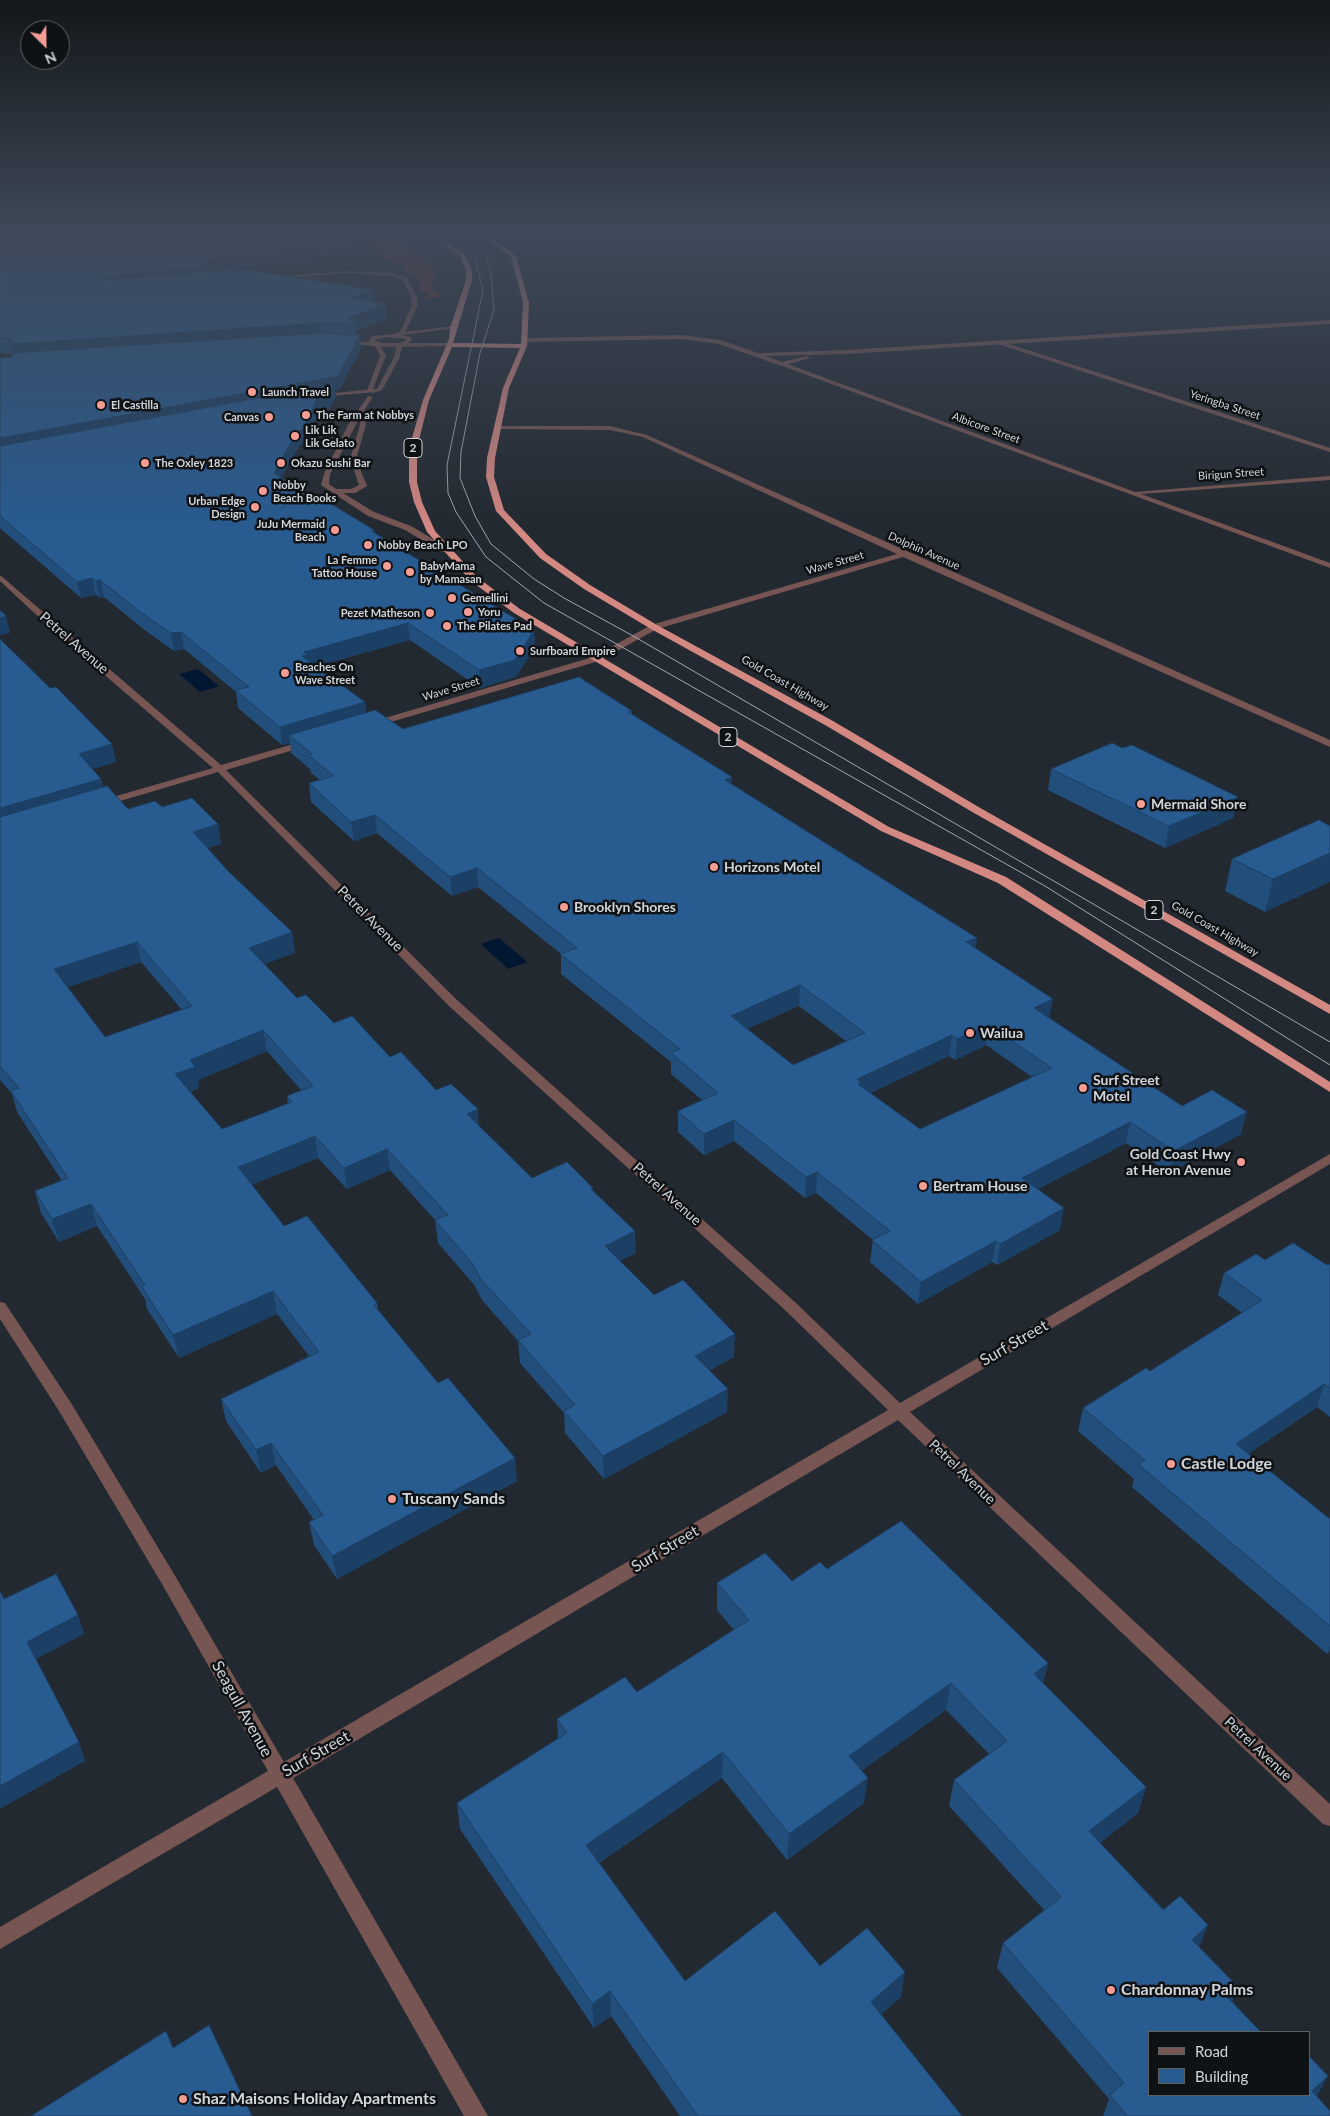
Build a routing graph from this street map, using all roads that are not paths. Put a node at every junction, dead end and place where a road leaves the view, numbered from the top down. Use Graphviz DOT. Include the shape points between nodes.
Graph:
graph roads {
  1 [pos="399,334"];
  2 [pos="452,334"];
  3 [pos="525,334"];
  4 [pos="1136,334"];
  5 [pos="384,335"];
  6 [pos="451,342"];
  7 [pos="1000,342"];
  8 [pos="525,343"];
  9 [pos="401,344"];
  10 [pos="377,345"];
  11 [pos="851,352"];
  12 [pos="758,355"];
  13 [pos="782,364"];
  14 [pos="372,394"];
  15 [pos="311,398"];
  16 [pos="363,410"];
  17 [pos="497,428"];
  18 [pos="1330,450"];
  19 [pos="1330,478"];
  20 [pos="329,490"];
  21 [pos="1134,493"];
  22 [pos="446,550"];
  23 [pos="904,554"];
  24 [pos="1330,566"];
  25 [pos="0,577"];
  26 [pos="654,627"];
  27 [pos="596,659"];
  28 [pos="367,726"];
  29 [pos="321,740"];
  30 [pos="1330,744"];
  31 [pos="220,769"];
  32 [pos="96,805"];
  33 [pos="1330,1010"];
  34 [pos="1330,1088"];
  35 [pos="1330,1158"];
  36 [pos="0,1307"];
  37 [pos="899,1411"];
  38 [pos="280,1775"];
  39 [pos="1330,1817"];
  40 [pos="0,1939"];
  41 [pos="477,2116"];
  1 -- 5 [label="street"];
  1 -- 6 [label="street"];
  1 -- 9 [label="street" via="410,339"];
  2 -- 6 [label="highway, 2"];
  3 -- 8 [label="highway, Gold Coast Highway / 2"];
  4 -- 7 [label="street"];
  5 -- 10 [label="street" via="370,339"];
  5 -- 10 [label="street" via="338,341"];
  6 -- 8 [label="highway"];
  6 -- 9 [label="street"];
  6 -- 22 [label="highway, 2" via="426,400 412,461 418,502 431,532"];
  7 -- 11 [label="street"];
  7 -- 18 [label="street, Yeringba Street"];
  8 -- 12 [label="street, Albicore Street" via="697,338"];
  8 -- 17 [label="highway, Gold Coast Highway / 2" via="506,388"];
  9 -- 10 [label="street"];
  9 -- 14 [label="street" via="379,390"];
  10 -- 14 [label="street" via="383,355 369,390"];
  11 -- 12 [label="street"];
  11 -- 13 [label="street"];
  12 -- 13 [label="street, Albicore Street"];
  13 -- 21 [label="street, Albicore Street"];
  14 -- 15 [label="street"];
  14 -- 16 [label="street"];
  16 -- 20 [label="street" via="351,425 327,474 324,484"];
  16 -- 20 [label="street" via="363,425 352,459 363,486 349,492"];
  17 -- 23 [label="street, Dolphin Avenue" via="610,428 645,436"];
  17 -- 26 [label="highway, Gold Coast Highway / 2" via="490,477 500,511 521,536 567,574"];
  19 -- 21 [label="street, Birigun Street"];
  20 -- 22 [label="street"];
  21 -- 24 [label="street, Albicore Street"];
  22 -- 27 [label="highway, 2" via="488,591"];
  23 -- 26 [label="street, Wave Street"];
  23 -- 30 [label="street, Dolphin Avenue"];
  25 -- 31 [label="street, Petrel Avenue"];
  26 -- 27 [label="street, Wave Street"];
  26 -- 33 [label="highway, Gold Coast Highway / 2"];
  27 -- 28 [label="street, Wave Street"];
  27 -- 34 [label="highway, 2" via="885,830 1002,880"];
  29 -- 31 [label="street"];
  31 -- 32 [label="street"];
  31 -- 37 [label="street, Petrel Avenue" via="453,1003 748,1268"];
  35 -- 37 [label="street, Surf Street"];
  36 -- 38 [label="street, Seagull Avenue" via="168,1579"];
  37 -- 38 [label="street, Surf Street"];
  37 -- 39 [label="street, Petrel Avenue"];
  38 -- 40 [label="street, Surf Street"];
  38 -- 41 [label="street, Seagull Avenue"];
}
